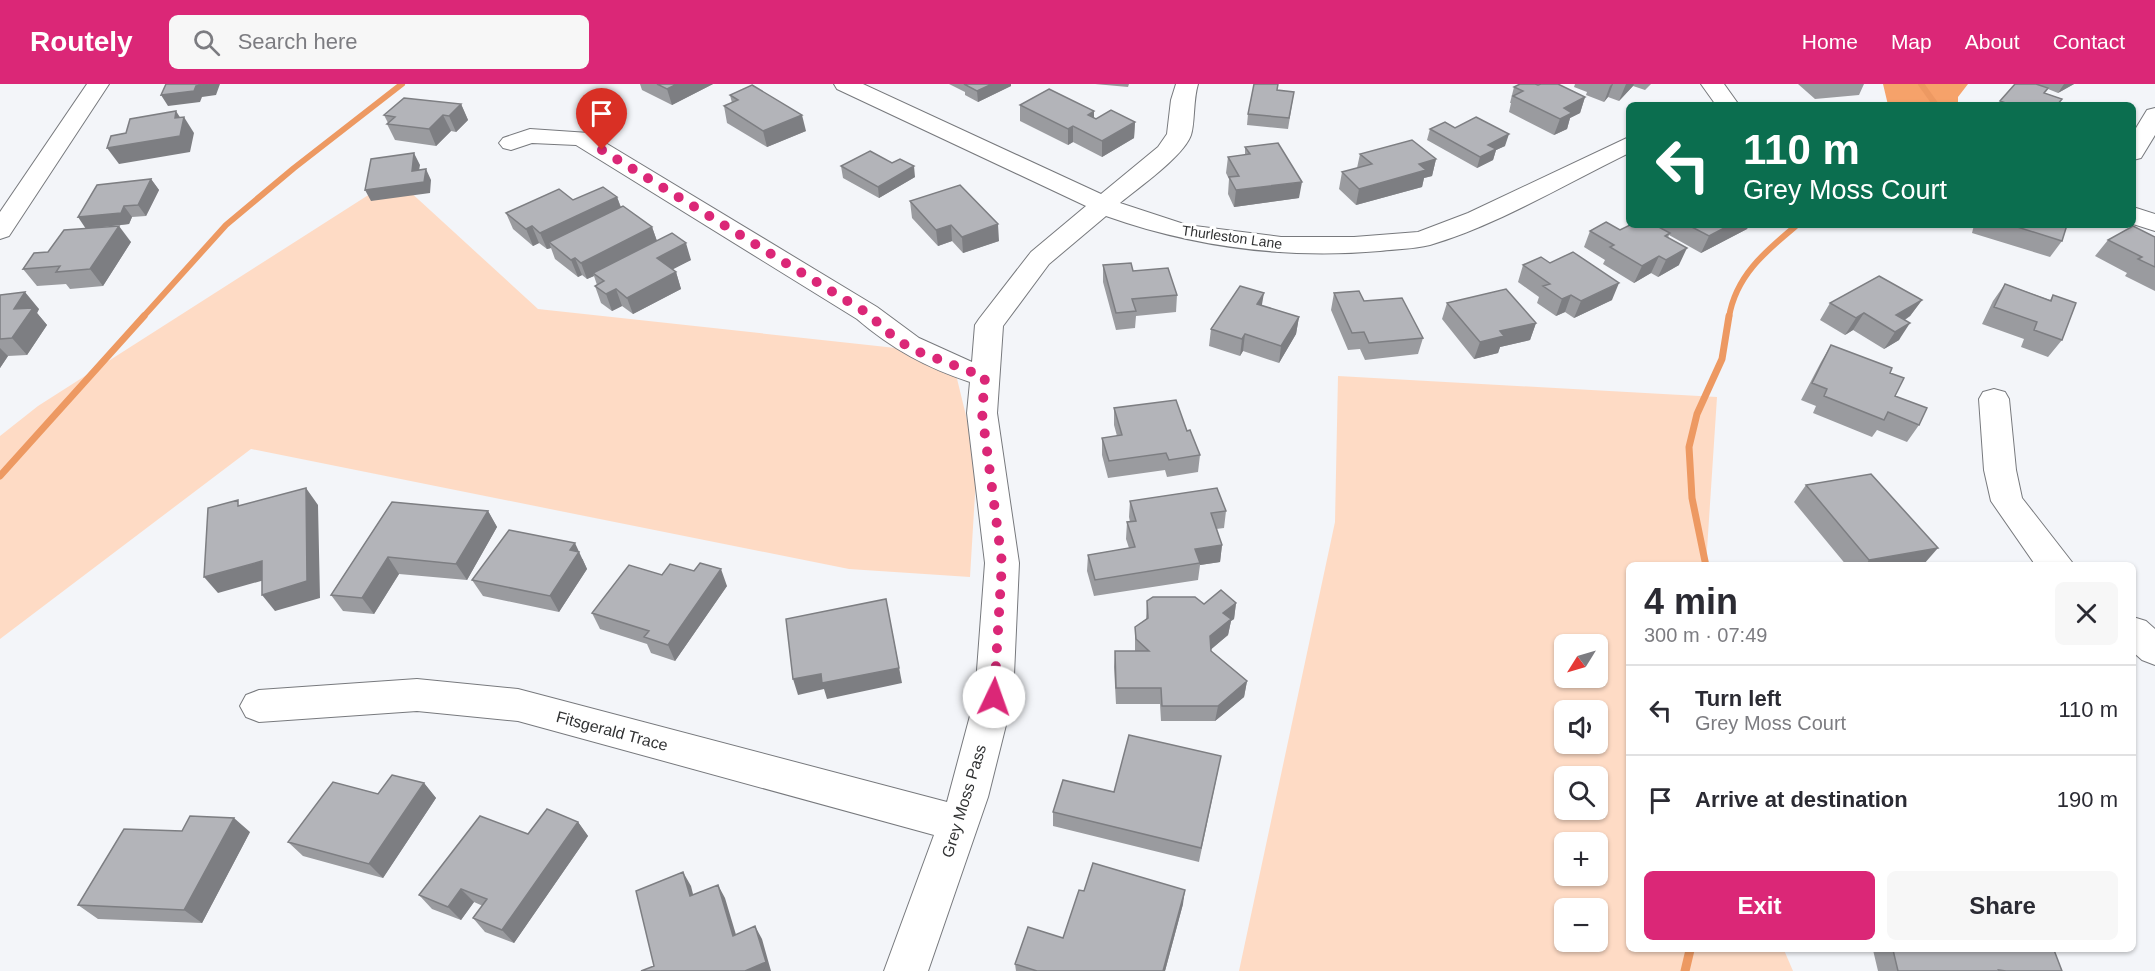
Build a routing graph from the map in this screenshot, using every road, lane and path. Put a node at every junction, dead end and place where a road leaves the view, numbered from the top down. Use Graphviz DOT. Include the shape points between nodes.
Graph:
graph roads {
  1 [pos="98,84"];
  2 [pos="845,84"];
  3 [pos="1187,84"];
  4 [pos="1712,84"];
  5 [pos="1726,102"];
  6 [pos="2155,115"];
  7 [pos="512,143"];
  8 [pos="1626,145"];
  9 [pos="2136,148"];
  10 [pos="1101,205"];
  11 [pos="2136,216"];
  12 [pos="2155,222"];
  13 [pos="0,231"];
  14 [pos="985,377"];
  15 [pos="1994,399"];
  16 [pos="2053,562"];
  17 [pos="2136,634"];
  18 [pos="2155,650"];
  19 [pos="259,706"];
  20 [pos="958,823"];
  21 [pos="906,971"];
  1 -- 13 [label="street"];
  2 -- 10 [label="street, Thurleston Lane"];
  3 -- 10 [label="street, Grey Moss Pass" via="1179,135 1166,152"];
  4 -- 5 [label="street"];
  6 -- 9 [label="street"];
  7 -- 14 [label="street" via="530,136 581,138 867,313 914,350"];
  8 -- 10 [label="street, Thurleston Lane" via="1477,218 1422,239 1393,243 1281,245 1184,232"];
  10 -- 14 [label="street, Grey Moss Pass" via="1040,258 989,325"];
  11 -- 12 [label="street"];
  14 -- 20 [label="street, Grey Moss Pass" via="982,413 1002,563 994,697"];
  15 -- 16 [label="street" via="2000,470 2007,501"];
  17 -- 18 [label="street"];
  19 -- 20 [label="street, Fitsgerald Trace" via="417,695 518,705"];
  20 -- 21 [label="street, Grey Moss Pass"];
}
